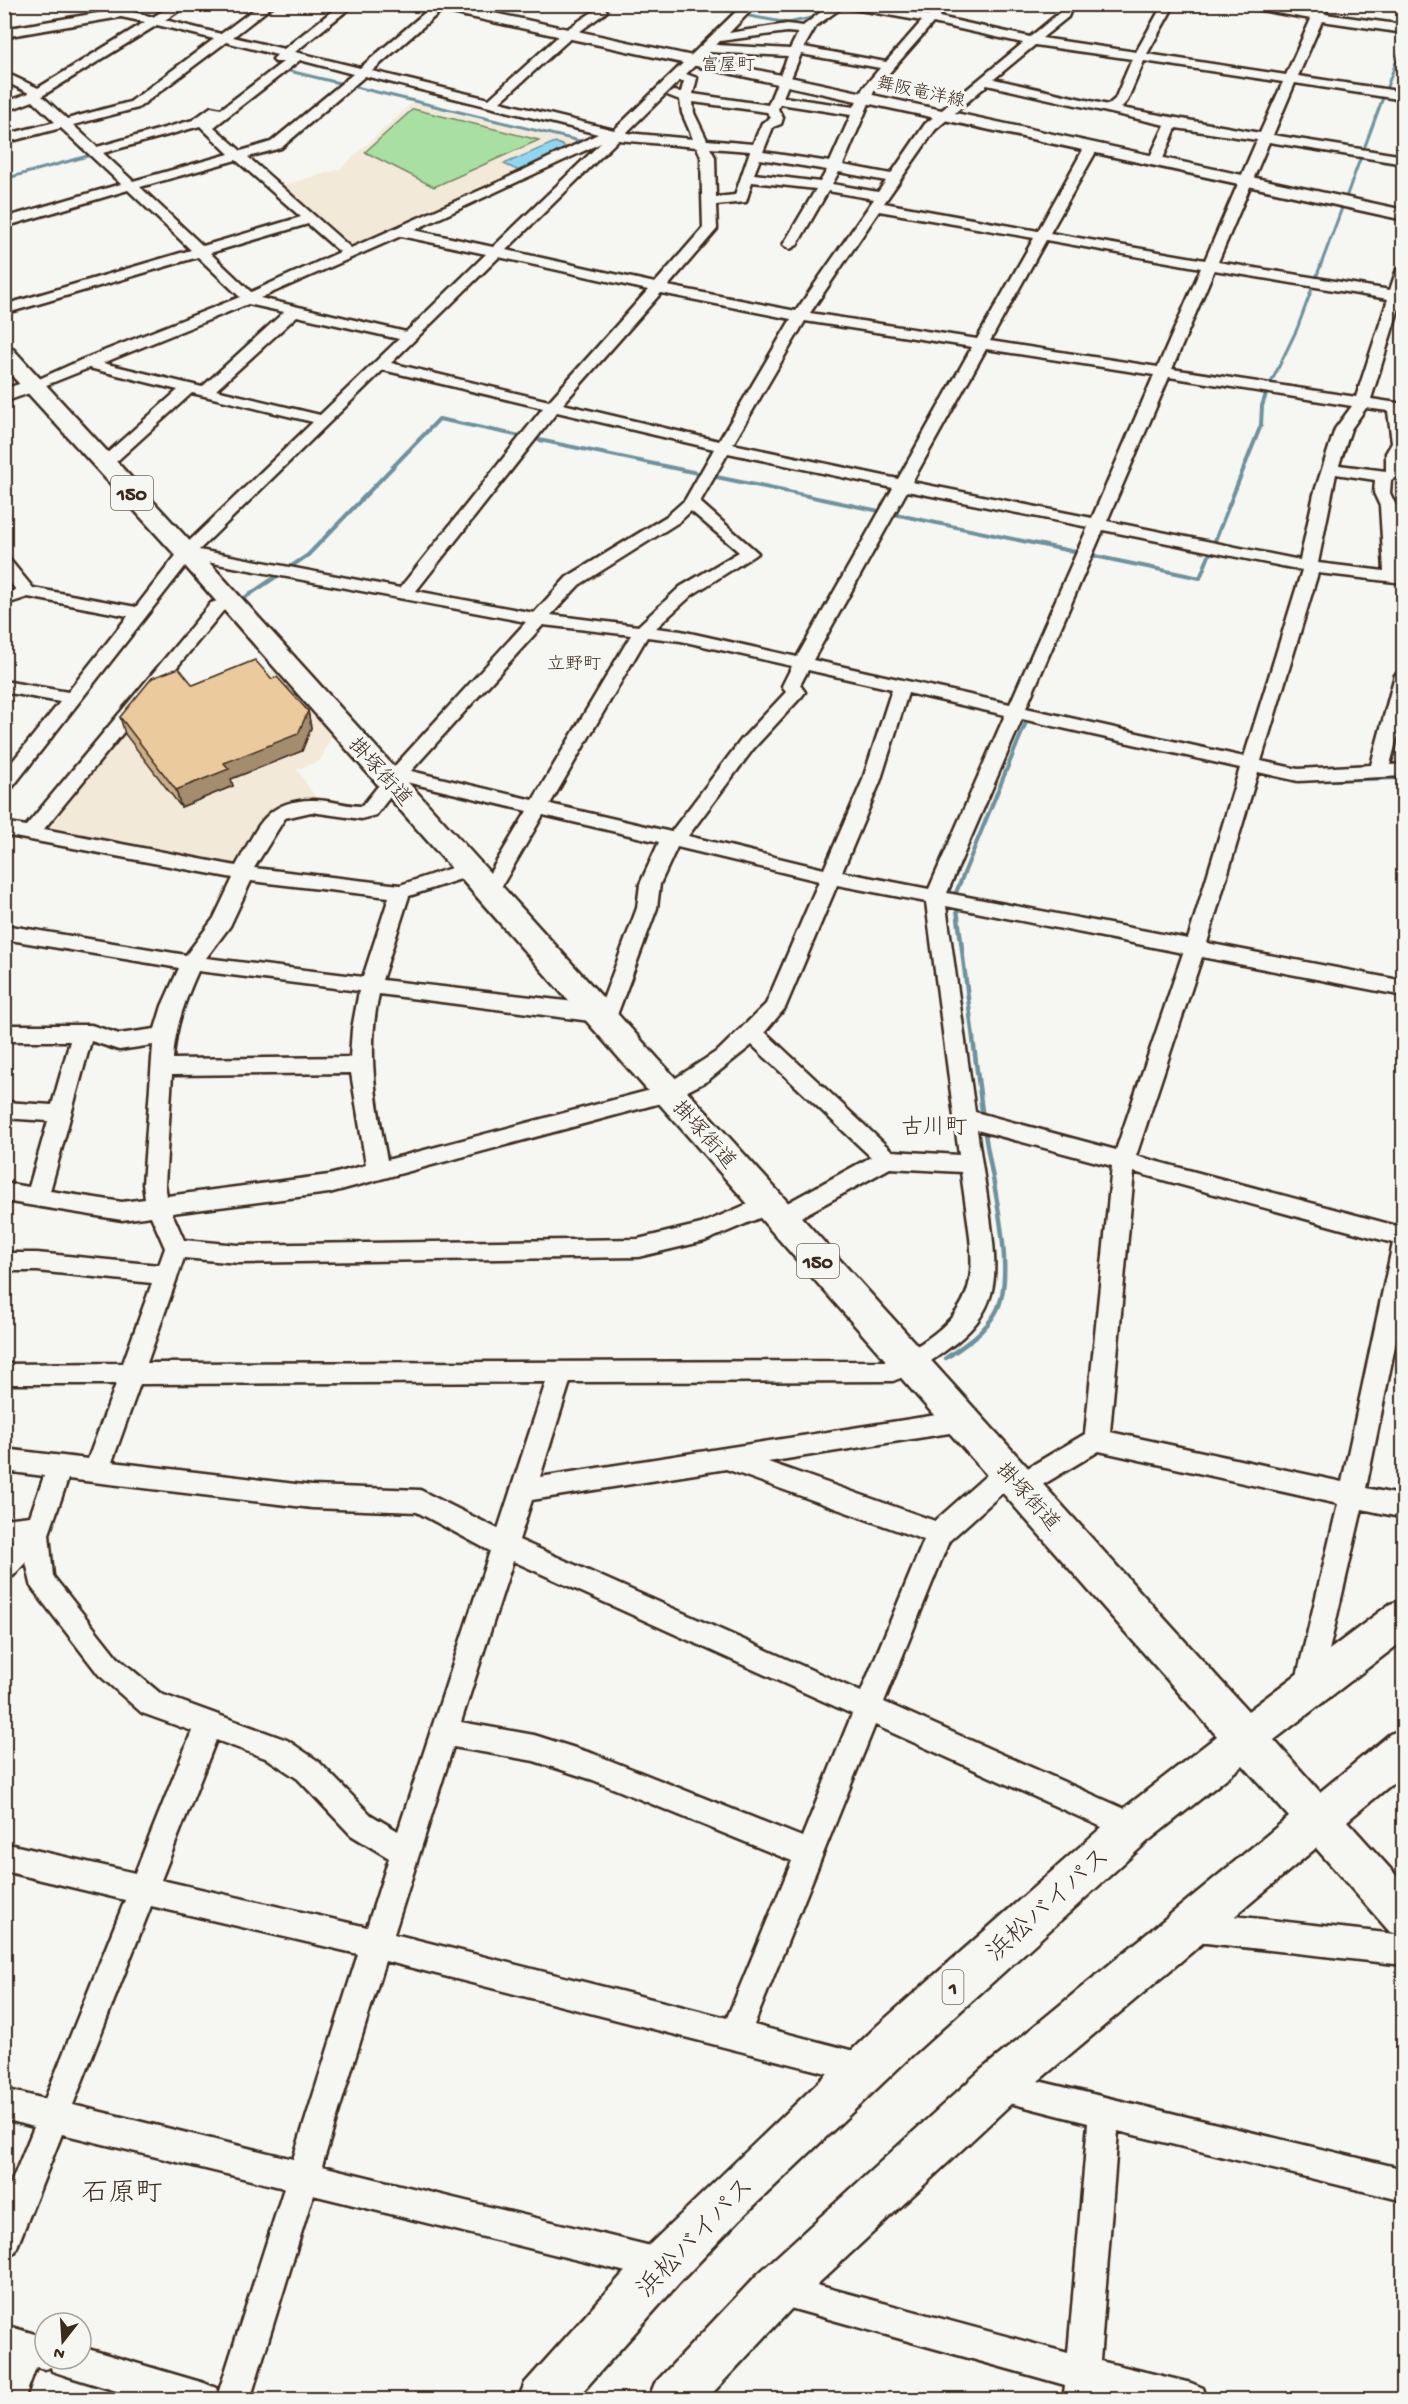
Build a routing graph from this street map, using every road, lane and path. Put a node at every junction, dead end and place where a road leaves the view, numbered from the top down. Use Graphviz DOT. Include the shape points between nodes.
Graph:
graph roads {
  1 [pos="183,4"];
  2 [pos="269,4"];
  3 [pos="349,4"];
  4 [pos="594,4"];
  5 [pos="751,4"];
  6 [pos="839,4"];
  7 [pos="848,4"];
  8 [pos="944,4"];
  9 [pos="1066,4"];
  10 [pos="1169,4"];
  11 [pos="1233,4"];
  12 [pos="1323,4"];
  13 [pos="438,5"];
  14 [pos="120,9"];
  15 [pos="474,9"];
  16 [pos="1318,17"];
  17 [pos="931,19"];
  18 [pos="156,21"];
  19 [pos="1404,29"];
  20 [pos="806,30"];
  21 [pos="4,33"];
  22 [pos="568,34"];
  23 [pos="224,38"];
  24 [pos="715,38"];
  25 [pos="1032,40"];
  26 [pos="706,48"];
  27 [pos="795,51"];
  28 [pos="292,55"];
  29 [pos="1140,56"];
  30 [pos="691,61"];
  31 [pos="889,66"];
  32 [pos="361,72"];
  33 [pos="4,76"];
  34 [pos="675,77"];
  35 [pos="1289,79"];
  36 [pos="784,81"];
  37 [pos="984,81"];
  38 [pos="659,93"];
  39 [pos="37,94"];
  40 [pos="686,96"];
  41 [pos="1404,96"];
  42 [pos="491,104"];
  43 [pos="774,104"];
  44 [pos="740,105"];
  45 [pos="862,105"];
  46 [pos="4,108"];
  47 [pos="1110,110"];
  48 [pos="945,116"];
  49 [pos="739,120"];
  50 [pos="63,123"];
  51 [pos="1172,123"];
  52 [pos="611,134"];
  53 [pos="1266,137"];
  54 [pos="4,139"];
  55 [pos="700,144"];
  56 [pos="1091,148"];
  57 [pos="759,152"];
  58 [pos="94,153"];
  59 [pos="238,155"];
  60 [pos="1404,160"];
  61 [pos="1155,161"];
  62 [pos="835,167"];
  63 [pos="746,177"];
  64 [pos="894,179"];
  65 [pos="1246,181"];
  66 [pos="128,185"];
  67 [pos="824,186"];
  68 [pos="709,201"];
  69 [pos="879,202"];
  70 [pos="1404,215"];
  71 [pos="310,219"];
  72 [pos="4,223"];
  73 [pos="399,231"];
  74 [pos="1041,235"];
  75 [pos="790,245"];
  76 [pos="200,251"];
  77 [pos="496,252"];
  78 [pos="349,253"];
  79 [pos="1208,266"];
  80 [pos="1404,269"];
  81 [pos="660,286"];
  82 [pos="1399,297"];
  83 [pos="249,298"];
  84 [pos="4,310"];
  85 [pos="295,310"];
  86 [pos="801,315"];
  87 [pos="410,337"];
  88 [pos="981,344"];
  89 [pos="4,352"];
  90 [pos="86,363"];
  91 [pos="381,365"];
  92 [pos="1163,373"];
  93 [pos="34,385"];
  94 [pos="189,388"];
  95 [pos="205,392"];
  96 [pos="4,396"];
  97 [pos="1362,403"];
  98 [pos="553,406"];
  99 [pos="1400,409"];
  100 [pos="324,420"];
  101 [pos="724,447"];
  102 [pos="102,460"];
  103 [pos="1332,469"];
  104 [pos="1383,477"];
  105 [pos="903,485"];
  106 [pos="691,503"];
  107 [pos="1097,524"];
  108 [pos="187,553"];
  109 [pos="4,564"];
  110 [pos="1311,567"];
  111 [pos="1398,577"];
  112 [pos="27,592"];
  113 [pos="405,593"];
  114 [pos="4,600"];
  115 [pos="231,603"];
  116 [pos="141,613"];
  117 [pos="538,619"];
  118 [pos="642,631"];
  119 [pos="803,663"];
  120 [pos="1404,675"];
  121 [pos="902,685"];
  122 [pos="4,686"];
  123 [pos="73,699"];
  124 [pos="1016,711"];
  125 [pos="1250,767"];
  126 [pos="1379,770"];
  127 [pos="1404,770"];
  128 [pos="395,778"];
  129 [pos="4,785"];
  130 [pos="538,808"];
  131 [pos="4,828"];
  132 [pos="30,833"];
  133 [pos="672,840"];
  134 [pos="243,873"];
  135 [pos="832,877"];
  136 [pos="479,880"];
  137 [pos="401,892"];
  138 [pos="935,898"];
  139 [pos="4,932"];
  140 [pos="1195,948"];
  141 [pos="191,963"];
  142 [pos="370,986"];
  143 [pos="1404,989"];
  144 [pos="598,1014"];
  145 [pos="83,1033"];
  146 [pos="5,1034"];
  147 [pos="753,1034"];
  148 [pos="164,1036"];
  149 [pos="4,1038"];
  150 [pos="361,1065"];
  151 [pos="164,1067"];
  152 [pos="668,1093"];
  153 [pos="4,1110"];
  154 [pos="62,1114"];
  155 [pos="965,1119"];
  156 [pos="887,1159"];
  157 [pos="1124,1160"];
  158 [pos="971,1164"];
  159 [pos="378,1170"];
  160 [pos="4,1192"];
  161 [pos="37,1198"];
  162 [pos="158,1206"];
  163 [pos="774,1211"];
  164 [pos="1404,1237"];
  165 [pos="1404,1243"];
  166 [pos="176,1248"];
  167 [pos="4,1262"];
  168 [pos="167,1275"];
  169 [pos="910,1363"];
  170 [pos="131,1372"];
  171 [pos="561,1372"];
  172 [pos="4,1374"];
  173 [pos="962,1420"];
  174 [pos="1097,1440"];
  175 [pos="726,1458"];
  176 [pos="4,1460"];
  177 [pos="60,1465"];
  178 [pos="97,1470"];
  179 [pos="1013,1479"];
  180 [pos="524,1490"];
  181 [pos="1353,1496"];
  182 [pos="1404,1507"];
  183 [pos="4,1530"];
  184 [pos="38,1530"];
  185 [pos="939,1534"];
  186 [pos="506,1546"];
  187 [pos="4,1568"];
  188 [pos="1404,1617"];
  189 [pos="1307,1689"];
  190 [pos="867,1709"];
  191 [pos="208,1726"];
  192 [pos="444,1732"];
  193 [pos="1246,1738"];
  194 [pos="1404,1749"];
  195 [pos="1319,1818"];
  196 [pos="1133,1827"];
  197 [pos="405,1852"];
  198 [pos="808,1854"];
  199 [pos="4,1857"];
  200 [pos="145,1889"];
  201 [pos="1404,1916"];
  202 [pos="1186,1926"];
  203 [pos="376,1944"];
  204 [pos="1404,1950"];
  205 [pos="736,2033"];
  206 [pos="866,2068"];
  207 [pos="996,2086"];
  208 [pos="4,2104"];
  209 [pos="1104,2114"];
  210 [pos="54,2116"];
  211 [pos="304,2177"];
  212 [pos="1404,2185"];
  213 [pos="4,2241"];
  214 [pos="663,2265"];
  215 [pos="776,2290"];
  216 [pos="26,2348"];
  217 [pos="93,2367"];
  218 [pos="1081,2386"];
  219 [pos="7,2400"];
  220 [pos="204,2400"];
  221 [pos="233,2400"];
  222 [pos="542,2400"];
  223 [pos="672,2400"];
  224 [pos="1191,2400"];
  1 -- 18 [label="street"];
  2 -- 23 [label="street"];
  3 -- 28 [label="street"];
  4 -- 22 [label="street" via="601,11"];
  5 -- 24 [label="street"];
  6 -- 20 [label="street"];
  7 -- 17 [label="street"];
  8 -- 17 [label="street"];
  9 -- 25 [label="street" via="1064,14"];
  10 -- 29 [label="street"];
  11 -- 16 [label="street"];
  12 -- 16 [label="street"];
  13 -- 15 [label="main road, 舞阪竜洋線"];
  13 -- 32 [label="street"];
  14 -- 18 [label="street"];
  14 -- 21 [label="street"];
  15 -- 22 [label="main road, 舞阪竜洋線"];
  16 -- 19 [label="street"];
  16 -- 35 [label="street"];
  17 -- 25 [label="street"];
  17 -- 31 [label="street"];
  18 -- 23 [label="street"];
  18 -- 39 [label="street"];
  20 -- 24 [label="street" via="787,28"];
  20 -- 27 [label="street"];
  22 -- 30 [label="main road, 舞阪竜洋線"];
  22 -- 42 [label="street"];
  23 -- 28 [label="street"];
  23 -- 50 [label="street" via="134,105"];
  24 -- 26 [label="street"];
  25 -- 29 [label="street"];
  25 -- 37 [label="street"];
  26 -- 27 [label="street"];
  26 -- 30 [label="street"];
  27 -- 31 [label="street"];
  27 -- 36 [label="street"];
  28 -- 32 [label="street"];
  28 -- 58 [label="street" via="198,123"];
  28 -- 59 [label="street" via="206,127"];
  29 -- 35 [label="street"];
  29 -- 47 [label="street" via="1121,101"];
  30 -- 34 [label="street"];
  30 -- 36 [label="main road, 舞阪竜洋線"];
  31 -- 45 [label="street"];
  32 -- 42 [label="street"];
  32 -- 59 [label="street" via="276,145"];
  33 -- 39 [label="street"];
  34 -- 38 [label="street"];
  34 -- 40 [label="street" via="692,78"];
  35 -- 41 [label="street"];
  35 -- 53 [label="street"];
  36 -- 43 [label="street"];
  36 -- 45 [label="main road, 舞阪竜洋線"];
  37 -- 47 [label="street"];
  37 -- 48 [label="street"];
  38 -- 40 [label="street"];
  38 -- 52 [label="street"];
  39 -- 46 [label="street"];
  39 -- 50 [label="street"];
  40 -- 44 [label="street"];
  40 -- 55 [label="street"];
  42 -- 52 [label="street"];
  43 -- 44 [label="street"];
  43 -- 45 [label="street"];
  43 -- 57 [label="street" via="777,118 775,124 764,123"];
  44 -- 49 [label="street"];
  45 -- 48 [label="main road, 舞阪竜洋線"];
  45 -- 62 [label="street"];
  47 -- 51 [label="street"];
  48 -- 56 [label="main road, 舞阪竜洋線"];
  48 -- 64 [label="street" via="930,127"];
  50 -- 54 [label="street"];
  50 -- 58 [label="street"];
  51 -- 53 [label="street"];
  51 -- 61 [label="street"];
  52 -- 55 [label="street"];
  52 -- 73 [label="street"];
  52 -- 77 [label="street"];
  53 -- 60 [label="street"];
  53 -- 65 [label="street"];
  55 -- 57 [label="street"];
  55 -- 68 [label="street" via="708,157"];
  56 -- 61 [label="main road, 舞阪竜洋線"];
  56 -- 74 [label="street"];
  57 -- 62 [label="street"];
  57 -- 63 [label="street"];
  58 -- 66 [label="street"];
  59 -- 66 [label="street"];
  59 -- 71 [label="street"];
  61 -- 65 [label="main road, 舞阪竜洋線"];
  62 -- 64 [label="street"];
  62 -- 67 [label="street"];
  63 -- 67 [label="street"];
  63 -- 68 [label="street" via="741,199"];
  64 -- 69 [label="street"];
  65 -- 70 [label="main road, 舞阪竜洋線"];
  65 -- 79 [label="street"];
  66 -- 72 [label="street"];
  66 -- 76 [label="street"];
  67 -- 69 [label="street"];
  67 -- 75 [label="street"];
  68 -- 81 [label="street" via="710,230"];
  69 -- 74 [label="street"];
  69 -- 86 [label="street"];
  71 -- 76 [label="street"];
  71 -- 78 [label="street"];
  73 -- 77 [label="street"];
  73 -- 78 [label="street"];
  74 -- 79 [label="street"];
  74 -- 88 [label="street"];
  76 -- 83 [label="street"];
  76 -- 84 [label="street"];
  77 -- 81 [label="street"];
  77 -- 87 [label="street"];
  78 -- 83 [label="street"];
  79 -- 82 [label="street"];
  79 -- 92 [label="street"];
  80 -- 82 [label="street"];
  81 -- 86 [label="street" via="754,309"];
  81 -- 98 [label="street"];
  82 -- 97 [label="street"];
  83 -- 85 [label="street"];
  83 -- 90 [label="street"];
  85 -- 87 [label="street"];
  85 -- 95 [label="street"];
  86 -- 88 [label="street"];
  86 -- 101 [label="street"];
  87 -- 91 [label="street"];
  88 -- 92 [label="street"];
  88 -- 105 [label="street"];
  89 -- 93 [label="highway, 掛塚街道 / 150"];
  90 -- 93 [label="street"];
  90 -- 94 [label="street"];
  91 -- 98 [label="street"];
  91 -- 100 [label="street"];
  92 -- 97 [label="street"];
  92 -- 107 [label="street"];
  93 -- 96 [label="main road"];
  93 -- 102 [label="highway, 掛塚街道 / 150"];
  94 -- 95 [label="street"];
  94 -- 102 [label="street" via="111,458"];
  95 -- 100 [label="street"];
  97 -- 99 [label="street"];
  97 -- 103 [label="street" via="1343,429"];
  98 -- 101 [label="street"];
  98 -- 113 [label="street"];
  99 -- 104 [label="street" via="1400,443 1394,453 1396,470"];
  100 -- 108 [label="street"];
  101 -- 105 [label="street"];
  101 -- 106 [label="street"];
  102 -- 108 [label="highway, 掛塚街道 / 150"];
  103 -- 104 [label="street"];
  103 -- 110 [label="street" via="1322,494 1308,560"];
  104 -- 111 [label="street" via="1382,493 1388,506"];
  105 -- 107 [label="street"];
  105 -- 119 [label="street"];
  106 -- 117 [label="street" via="673,519 573,580"];
  106 -- 118 [label="street" via="750,553 686,591"];
  107 -- 110 [label="street"];
  107 -- 124 [label="street"];
  108 -- 113 [label="street"];
  108 -- 115 [label="highway, 掛塚街道 / 150"];
  108 -- 116 [label="street"];
  109 -- 112 [label="street"];
  110 -- 111 [label="street"];
  110 -- 125 [label="street"];
  112 -- 114 [label="street"];
  112 -- 116 [label="street"];
  113 -- 117 [label="street"];
  115 -- 128 [label="highway, 掛塚街道 / 150"];
  115 -- 132 [label="street" via="217,607"];
  116 -- 123 [label="street"];
  117 -- 118 [label="street"];
  117 -- 128 [label="street"];
  118 -- 119 [label="street"];
  118 -- 130 [label="street"];
  119 -- 121 [label="street"];
  119 -- 133 [label="street" via="790,686 796,692 770,717"];
  120 -- 126 [label="street"];
  121 -- 124 [label="street"];
  121 -- 135 [label="street" via="871,782"];
  122 -- 123 [label="street"];
  123 -- 129 [label="street"];
  124 -- 125 [label="street"];
  124 -- 138 [label="street"];
  125 -- 126 [label="street" via="1298,775"];
  125 -- 140 [label="street"];
  126 -- 127 [label="street"];
  128 -- 130 [label="street"];
  128 -- 134 [label="street" via="369,811 311,806 279,813"];
  128 -- 136 [label="highway, 掛塚街道 / 150"];
  130 -- 133 [label="street"];
  130 -- 136 [label="street"];
  131 -- 132 [label="street"];
  132 -- 134 [label="street"];
  133 -- 135 [label="street"];
  133 -- 144 [label="street" via="650,884 647,908 610,1010"];
  134 -- 137 [label="street"];
  134 -- 141 [label="street" via="223,921"];
  135 -- 138 [label="street"];
  135 -- 147 [label="street" via="775,1008"];
  136 -- 137 [label="street"];
  136 -- 144 [label="highway, 掛塚街道 / 150"];
  137 -- 142 [label="street"];
  138 -- 140 [label="street"];
  138 -- 155 [label="street"];
  139 -- 141 [label="street"];
  140 -- 143 [label="street"];
  140 -- 157 [label="street"];
  141 -- 142 [label="street"];
  141 -- 148 [label="street"];
  142 -- 144 [label="street"];
  142 -- 150 [label="street" via="362,1029"];
  144 -- 152 [label="highway, 掛塚街道 / 150"];
  145 -- 146 [label="street"];
  145 -- 148 [label="street" via="119,1042"];
  145 -- 154 [label="street"];
  146 -- 149 [label="street"];
  147 -- 152 [label="street" via="709,1071"];
  147 -- 156 [label="street"];
  148 -- 151 [label="street"];
  150 -- 151 [label="street"];
  150 -- 159 [label="street"];
  151 -- 162 [label="street" via="154,1184"];
  152 -- 159 [label="street"];
  152 -- 163 [label="highway, 掛塚街道 / 150"];
  153 -- 154 [label="street"];
  154 -- 161 [label="street"];
  155 -- 157 [label="street"];
  155 -- 158 [label="street"];
  156 -- 158 [label="street"];
  156 -- 163 [label="street"];
  157 -- 164 [label="street"];
  157 -- 174 [label="street"];
  158 -- 169 [label="street" via="985,1266 978,1300 962,1326"];
  159 -- 162 [label="street" via="329,1184"];
  160 -- 161 [label="street"];
  161 -- 162 [label="street" via="122,1211"];
  162 -- 166 [label="street"];
  163 -- 166 [label="street" via="698,1235 638,1248 238,1254"];
  163 -- 169 [label="highway, 掛塚街道 / 150"];
  165 -- 181 [label="street"];
  166 -- 168 [label="street"];
  167 -- 168 [label="street"];
  168 -- 170 [label="street"];
  169 -- 171 [label="street" via="893,1371"];
  169 -- 173 [label="highway, 掛塚街道 / 150"];
  170 -- 171 [label="street"];
  170 -- 172 [label="street"];
  170 -- 178 [label="street"];
  171 -- 180 [label="street"];
  173 -- 175 [label="street"];
  173 -- 179 [label="highway, 掛塚街道 / 150"];
  174 -- 179 [label="street"];
  174 -- 181 [label="street"];
  175 -- 180 [label="street"];
  175 -- 185 [label="street"];
  176 -- 177 [label="street"];
  177 -- 178 [label="street"];
  177 -- 184 [label="street"];
  178 -- 186 [label="street" via="312,1497 420,1502"];
  179 -- 185 [label="street"];
  179 -- 193 [label="highway, 掛塚街道 / 150"];
  180 -- 186 [label="street"];
  181 -- 182 [label="street"];
  181 -- 189 [label="street"];
  183 -- 184 [label="street"];
  184 -- 187 [label="street"];
  184 -- 191 [label="street" via="41,1580 108,1666 152,1704"];
  185 -- 190 [label="street"];
  186 -- 190 [label="street"];
  186 -- 192 [label="street"];
  188 -- 189 [label="highway, 浜松バイパス / 1"];
  189 -- 193 [label="highway, 浜松バイパス / 1"];
  190 -- 196 [label="street"];
  190 -- 198 [label="street"];
  191 -- 197 [label="street" via="277,1749 308,1770 362,1825"];
  191 -- 200 [label="street"];
  192 -- 197 [label="street"];
  192 -- 198 [label="street" via="534,1748 594,1767"];
  193 -- 195 [label="highway, 掛塚街道 / 150"];
  193 -- 196 [label="highway, 浜松バイパス / 1"];
  194 -- 195 [label="highway"];
  195 -- 201 [label="highway, 掛塚街道 / 150"];
  195 -- 202 [label="highway"];
  196 -- 206 [label="highway, 浜松バイパス / 1"];
  197 -- 203 [label="street"];
  198 -- 205 [label="street"];
  199 -- 200 [label="street"];
  200 -- 203 [label="street"];
  200 -- 210 [label="street"];
  202 -- 204 [label="street"];
  202 -- 207 [label="highway"];
  203 -- 205 [label="street"];
  203 -- 211 [label="street"];
  205 -- 206 [label="street"];
  206 -- 214 [label="highway, 浜松バイパス / 1"];
  207 -- 209 [label="street"];
  207 -- 215 [label="highway"];
  208 -- 210 [label="street"];
  209 -- 212 [label="street"];
  209 -- 218 [label="street"];
  210 -- 211 [label="street"];
  210 -- 213 [label="street"];
  211 -- 214 [label="street"];
  211 -- 221 [label="street"];
  214 -- 222 [label="highway, 浜松バイパス / 1"];
  215 -- 218 [label="street"];
  215 -- 223 [label="highway"];
  216 -- 219 [label="street"];
  217 -- 220 [label="street"];
  218 -- 224 [label="street"];
}
